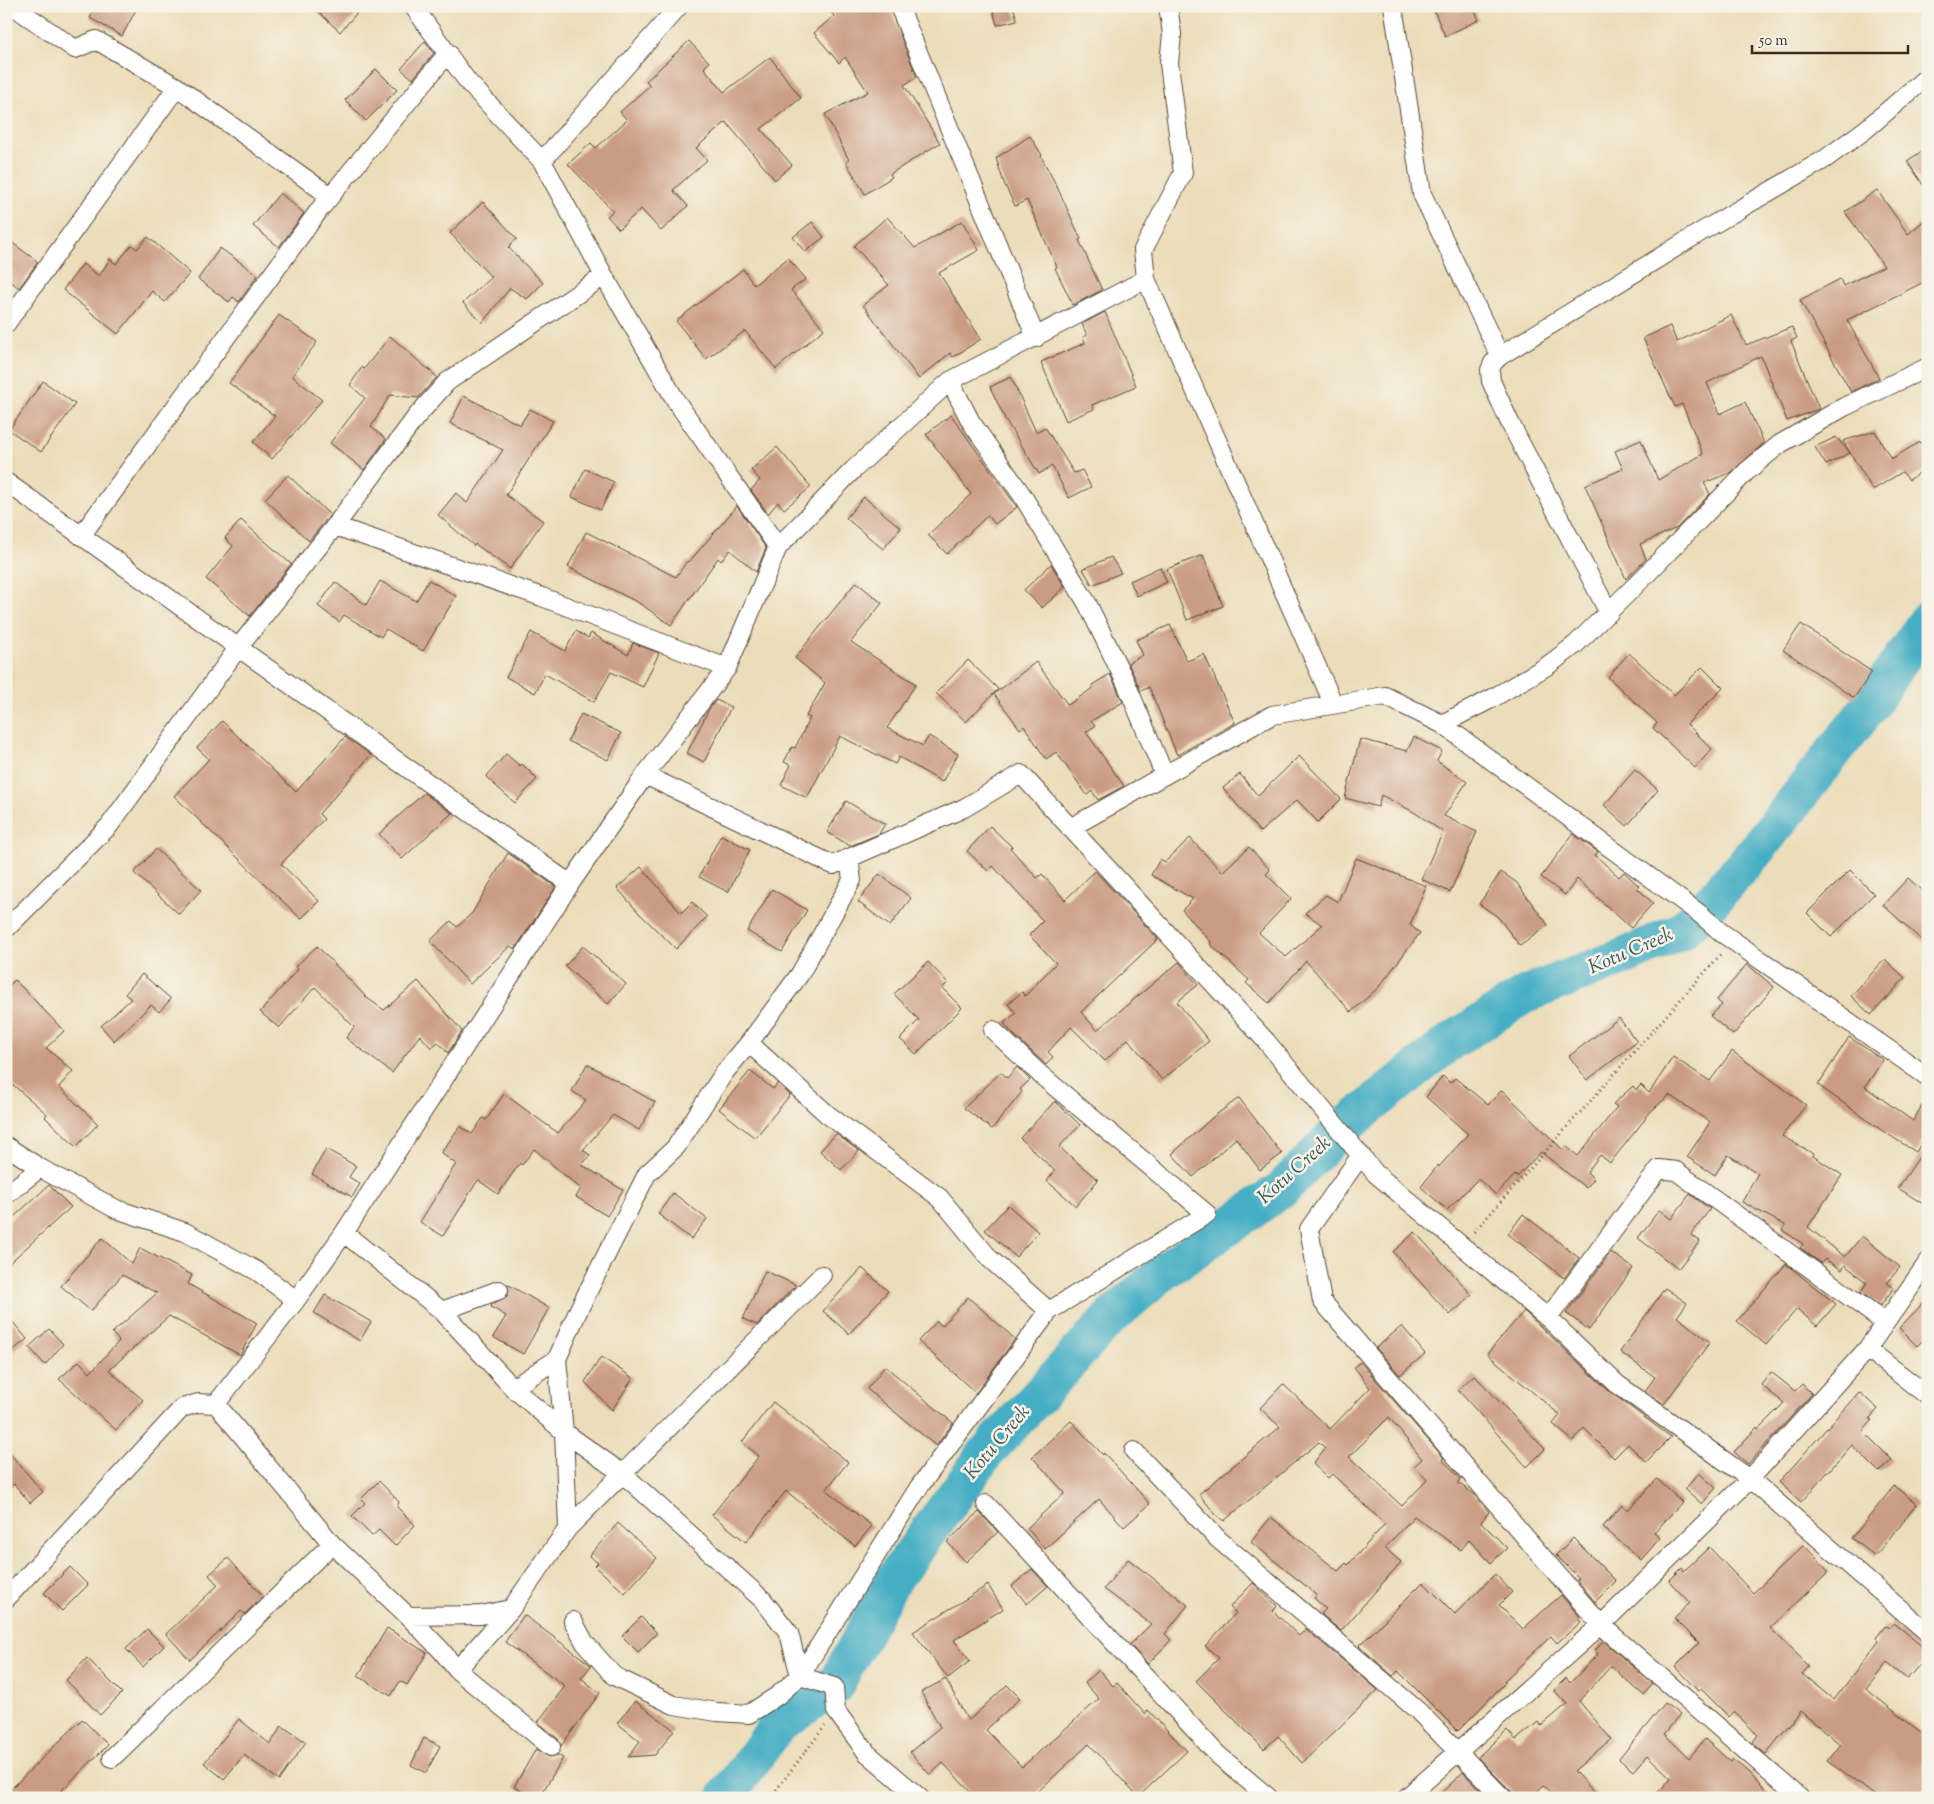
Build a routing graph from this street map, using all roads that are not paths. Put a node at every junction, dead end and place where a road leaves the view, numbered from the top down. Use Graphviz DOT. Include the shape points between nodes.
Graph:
graph roads {
  1 [pos="13,6"];
  2 [pos="413,6"];
  3 [pos="679,6"];
  4 [pos="899,6"];
  5 [pos="1168,6"];
  6 [pos="1393,6"];
  7 [pos="448,52"];
  8 [pos="1928,76"];
  9 [pos="177,87"];
  10 [pos="542,161"];
  11 [pos="330,196"];
  12 [pos="604,276"];
  13 [pos="1146,280"];
  14 [pos="6,324"];
  15 [pos="1036,338"];
  16 [pos="1500,356"];
  17 [pos="1928,367"];
  18 [pos="950,381"];
  19 [pos="6,482"];
  20 [pos="335,526"];
  21 [pos="81,536"];
  22 [pos="778,547"];
  23 [pos="1609,613"];
  24 [pos="238,648"];
  25 [pos="726,668"];
  26 [pos="1333,703"];
  27 [pos="1442,724"];
  28 [pos="1164,774"];
  29 [pos="645,775"];
  30 [pos="1070,828"];
  31 [pos="849,858"];
  32 [pos="570,884"];
  33 [pos="6,929"];
  34 [pos="993,1030"];
  35 [pos="749,1043"];
  36 [pos="1928,1077"];
  37 [pos="6,1146"];
  38 [pos="1361,1156"];
  39 [pos="40,1168"];
  40 [pos="6,1195"];
  41 [pos="344,1233"];
  42 [pos="1928,1262"];
  43 [pos="822,1274"];
  44 [pos="499,1290"];
  45 [pos="296,1300"];
  46 [pos="442,1310"];
  47 [pos="1049,1312"];
  48 [pos="1548,1318"];
  49 [pos="1884,1322"];
  50 [pos="1867,1349"];
  51 [pos="557,1359"];
  52 [pos="513,1388"];
  53 [pos="1928,1396"];
  54 [pos="216,1404"];
  55 [pos="564,1432"];
  56 [pos="1134,1451"];
  57 [pos="623,1474"];
  58 [pos="1750,1479"];
  59 [pos="986,1504"];
  60 [pos="568,1528"];
  61 [pos="332,1544"];
  62 [pos="6,1599"];
  63 [pos="511,1609"];
  64 [pos="408,1616"];
  65 [pos="573,1621"];
  66 [pos="1600,1625"];
  67 [pos="1928,1633"];
  68 [pos="457,1670"];
  69 [pos="800,1676"];
  70 [pos="551,1747"];
  71 [pos="1457,1752"];
  72 [pos="112,1758"];
  73 [pos="920,1798"];
  74 [pos="1269,1798"];
  75 [pos="1406,1798"];
  76 [pos="1502,1798"];
  77 [pos="1800,1798"];
  1 -- 9 [label="street" via="75,49 96,40"];
  2 -- 7 [label="street"];
  3 -- 10 [label="street"];
  4 -- 15 [label="street"];
  5 -- 13 [label="street" via="1172,34 1169,63 1184,173 1143,250"];
  6 -- 16 [label="street" via="1422,194"];
  7 -- 10 [label="street" via="468,82"];
  7 -- 11 [label="street"];
  8 -- 16 [label="street" via="1825,160 1704,230"];
  9 -- 11 [label="street"];
  9 -- 14 [label="street"];
  10 -- 12 [label="street"];
  11 -- 21 [label="street"];
  12 -- 20 [label="street" via="446,382"];
  12 -- 22 [label="street" via="676,401"];
  13 -- 15 [label="street"];
  13 -- 26 [label="street"];
  15 -- 18 [label="street"];
  16 -- 23 [label="street" via="1490,370 1491,382"];
  17 -- 23 [label="street" via="1844,407 1780,444 1747,471"];
  18 -- 22 [label="street" via="854,470"];
  18 -- 28 [label="street" via="971,422 1022,495 1087,603 1126,683"];
  19 -- 21 [label="street"];
  20 -- 24 [label="street"];
  20 -- 25 [label="street" via="542,597"];
  21 -- 24 [label="street"];
  22 -- 25 [label="street"];
  23 -- 27 [label="street" via="1547,666"];
  24 -- 32 [label="street"];
  24 -- 33 [label="street" via="109,826"];
  25 -- 29 [label="street"];
  26 -- 27 [label="street" via="1385,696"];
  26 -- 28 [label="street" via="1272,715"];
  27 -- 36 [label="street" via="1733,941"];
  28 -- 30 [label="street"];
  29 -- 31 [label="street" via="832,865"];
  29 -- 32 [label="street"];
  30 -- 31 [label="street" via="1021,774 964,808"];
  30 -- 38 [label="street" via="1266,1041"];
  31 -- 35 [label="street" via="852,880 800,974"];
  32 -- 41 [label="street"];
  34 -- 47 [label="street" via="1042,1076 1207,1214"];
  35 -- 47 [label="street" via="827,1114 940,1198 990,1259"];
  35 -- 51 [label="street" via="724,1072 676,1147 647,1174"];
  37 -- 39 [label="street"];
  38 -- 48 [label="street" via="1376,1174"];
  38 -- 66 [label="street" via="1309,1230 1322,1301"];
  39 -- 40 [label="street"];
  39 -- 45 [label="street" via="116,1209 184,1232 257,1271"];
  41 -- 45 [label="street"];
  41 -- 46 [label="street"];
  42 -- 49 [label="street"];
  43 -- 57 [label="street"];
  44 -- 46 [label="street"];
  45 -- 54 [label="street"];
  46 -- 52 [label="street"];
  47 -- 69 [label="street" via="919,1487"];
  48 -- 49 [label="street" via="1659,1168 1676,1171"];
  48 -- 58 [label="street" via="1617,1384"];
  49 -- 50 [label="street"];
  50 -- 53 [label="street"];
  50 -- 58 [label="street"];
  51 -- 52 [label="street"];
  51 -- 55 [label="street"];
  52 -- 55 [label="street"];
  54 -- 61 [label="street"];
  54 -- 62 [label="street" via="198,1403 182,1408"];
  55 -- 57 [label="street"];
  55 -- 60 [label="street"];
  56 -- 71 [label="street" via="1218,1539 1418,1711"];
  57 -- 60 [label="street"];
  57 -- 69 [label="street" via="763,1600 789,1633"];
  58 -- 66 [label="street"];
  58 -- 67 [label="street"];
  59 -- 74 [label="street" via="1218,1755"];
  60 -- 63 [label="street"];
  61 -- 64 [label="street"];
  61 -- 72 [label="street"];
  63 -- 64 [label="street" via="481,1615"];
  63 -- 68 [label="street"];
  64 -- 68 [label="street"];
  65 -- 69 [label="street" via="585,1643 614,1676 674,1704 749,1714"];
  66 -- 71 [label="street"];
  66 -- 77 [label="street"];
  68 -- 70 [label="street"];
  69 -- 73 [label="street" via="834,1687 836,1711 867,1752"];
  71 -- 75 [label="street"];
  71 -- 76 [label="street"];
}
